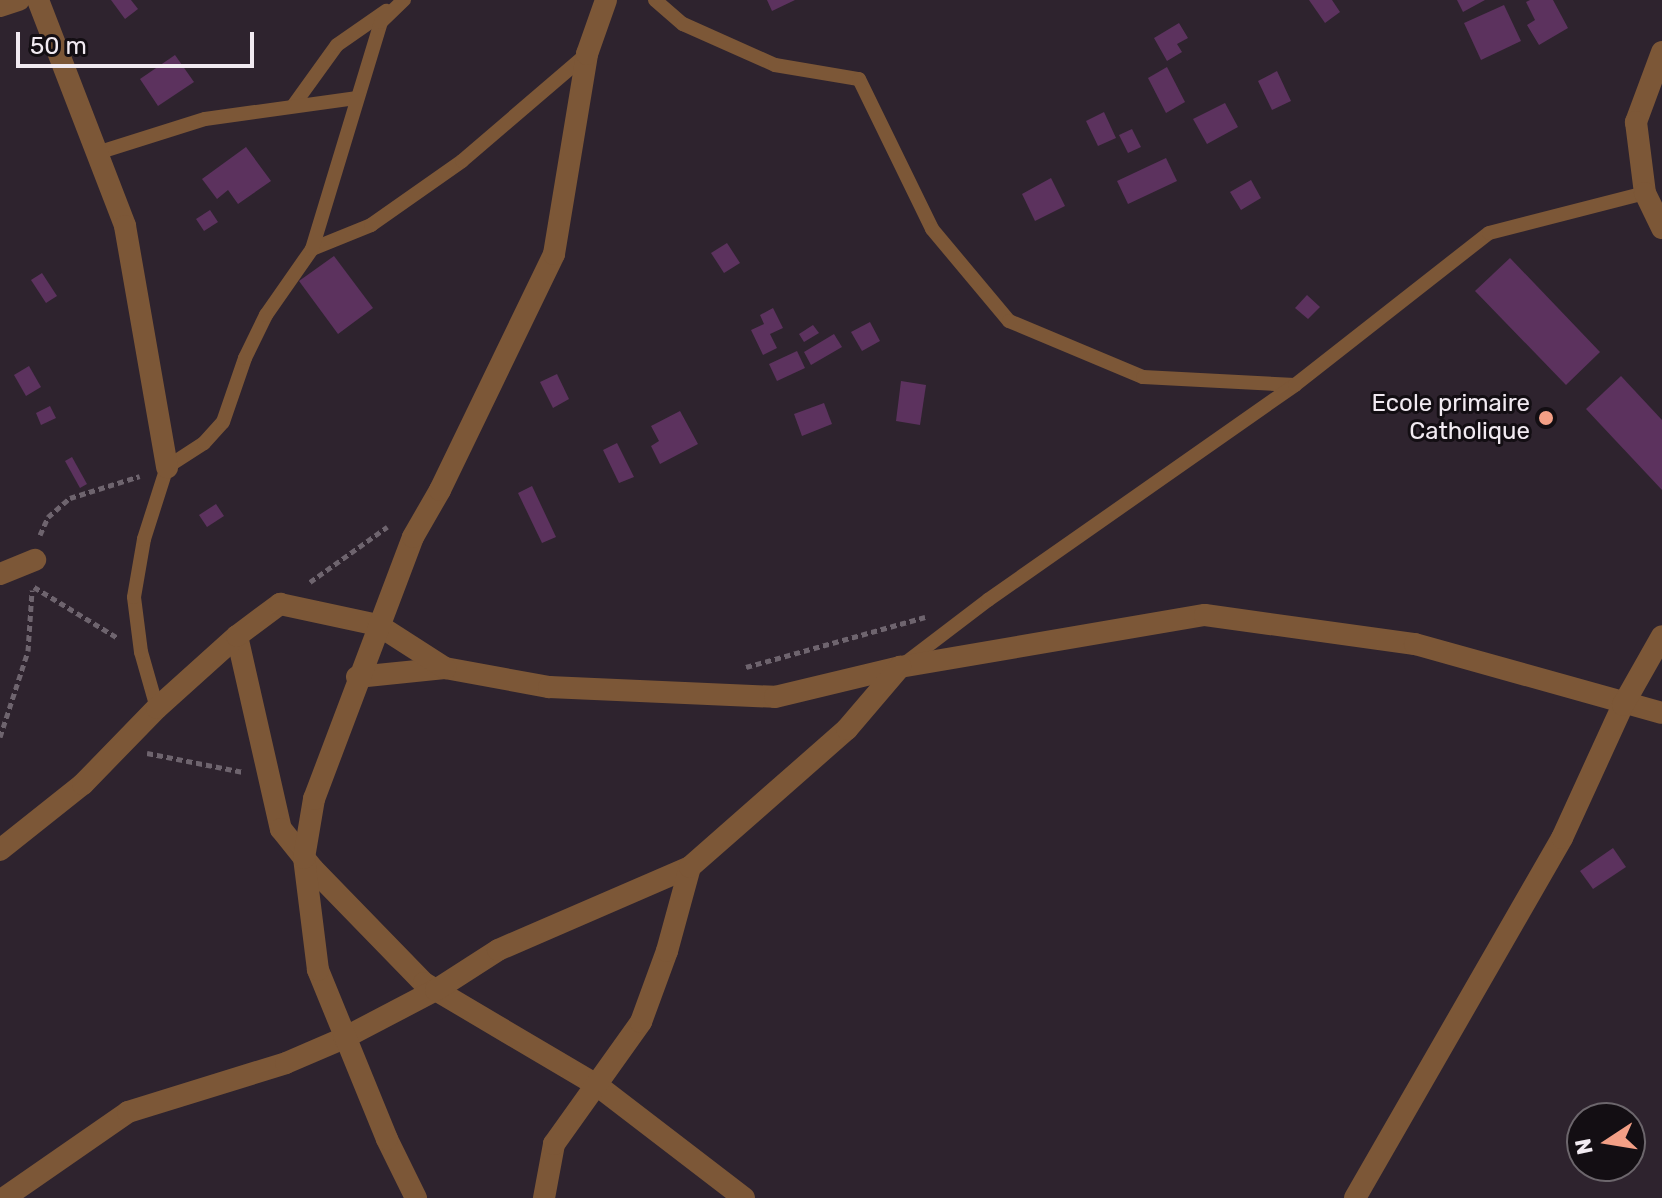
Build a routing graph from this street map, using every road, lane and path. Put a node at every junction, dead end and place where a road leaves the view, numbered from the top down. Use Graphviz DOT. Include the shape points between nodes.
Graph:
graph roads {
  1 [pos="19,0"];
  2 [pos="38,0"];
  3 [pos="403,0"];
  4 [pos="606,0"];
  5 [pos="655,0"];
  6 [pos="0,6"];
  7 [pos="1662,52"];
  8 [pos="587,54"];
  9 [pos="356,98"];
  10 [pos="293,106"];
  11 [pos="97,153"];
  12 [pos="1645,193"];
  13 [pos="1662,228"];
  14 [pos="312,249"];
  15 [pos="1295,385"];
  16 [pos="167,467"];
  17 [pos="391,525"];
  18 [pos="35,560"];
  19 [pos="0,574"];
  20 [pos="32,586"];
  21 [pos="280,604"];
  22 [pos="929,616"];
  23 [pos="378,625"];
  24 [pos="237,636"];
  25 [pos="1662,636"];
  26 [pos="141,652"];
  27 [pos="900,667"];
  28 [pos="445,668"];
  29 [pos="737,670"];
  30 [pos="357,677"];
  31 [pos="1623,705"];
  32 [pos="157,708"];
  33 [pos="1662,713"];
  34 [pos="0,737"];
  35 [pos="120,747"];
  36 [pos="272,787"];
  37 [pos="0,850"];
  38 [pos="304,858"];
  39 [pos="690,867"];
  40 [pos="436,990"];
  41 [pos="344,1038"];
  42 [pos="598,1086"];
  43 [pos="4,1198"];
  44 [pos="416,1198"];
  45 [pos="544,1198"];
  46 [pos="744,1198"];
  47 [pos="1355,1198"];
  1 -- 6 [label="street"];
  2 -- 11 [label="street"];
  3 -- 9 [label="lane" via="381,22"];
  3 -- 10 [label="lane" via="337,45"];
  4 -- 8 [label="street"];
  5 -- 15 [label="lane" via="683,24 775,65 859,79 932,229 1009,321 1143,377"];
  7 -- 12 [label="street" via="1636,122"];
  8 -- 14 [label="lane" via="462,161 371,225"];
  8 -- 23 [label="street" via="554,254 413,537"];
  9 -- 10 [label="lane"];
  9 -- 14 [label="lane"];
  10 -- 11 [label="lane" via="205,119"];
  11 -- 16 [label="street" via="125,226"];
  12 -- 13 [label="street"];
  12 -- 15 [label="lane" via="1489,233"];
  14 -- 16 [label="lane" via="266,315 223,422 204,443"];
  15 -- 27 [label="lane"];
  16 -- 18 [label="path" via="70,498 48,517"];
  16 -- 26 [label="lane" via="144,539 134,597"];
  17 -- 21 [label="path"];
  18 -- 19 [label="street"];
  18 -- 20 [label="path"];
  20 -- 26 [label="path"];
  20 -- 34 [label="path" via="28,651"];
  21 -- 23 [label="street"];
  21 -- 24 [label="street"];
  22 -- 29 [label="path"];
  23 -- 28 [label="street"];
  23 -- 30 [label="street"];
  24 -- 32 [label="street"];
  24 -- 36 [label="street"];
  25 -- 31 [label="street"];
  26 -- 32 [label="lane"];
  27 -- 28 [label="street" via="775,697 549,687"];
  27 -- 31 [label="street" via="1205,615 1415,644"];
  27 -- 39 [label="street" via="847,729"];
  28 -- 30 [label="street"];
  30 -- 38 [label="street" via="314,799"];
  31 -- 33 [label="street"];
  31 -- 47 [label="street" via="1562,838"];
  32 -- 35 [label="street"];
  35 -- 36 [label="path" via="234,768"];
  35 -- 37 [label="street"];
  36 -- 38 [label="street" via="281,829"];
  38 -- 40 [label="street"];
  38 -- 41 [label="street" via="318,970"];
  39 -- 40 [label="street" via="498,950"];
  39 -- 42 [label="street" via="641,1022"];
  40 -- 41 [label="street"];
  40 -- 42 [label="street"];
  41 -- 43 [label="street" via="286,1063 128,1112"];
  41 -- 44 [label="street"];
  42 -- 45 [label="street" via="554,1144"];
  42 -- 46 [label="street"];
}
